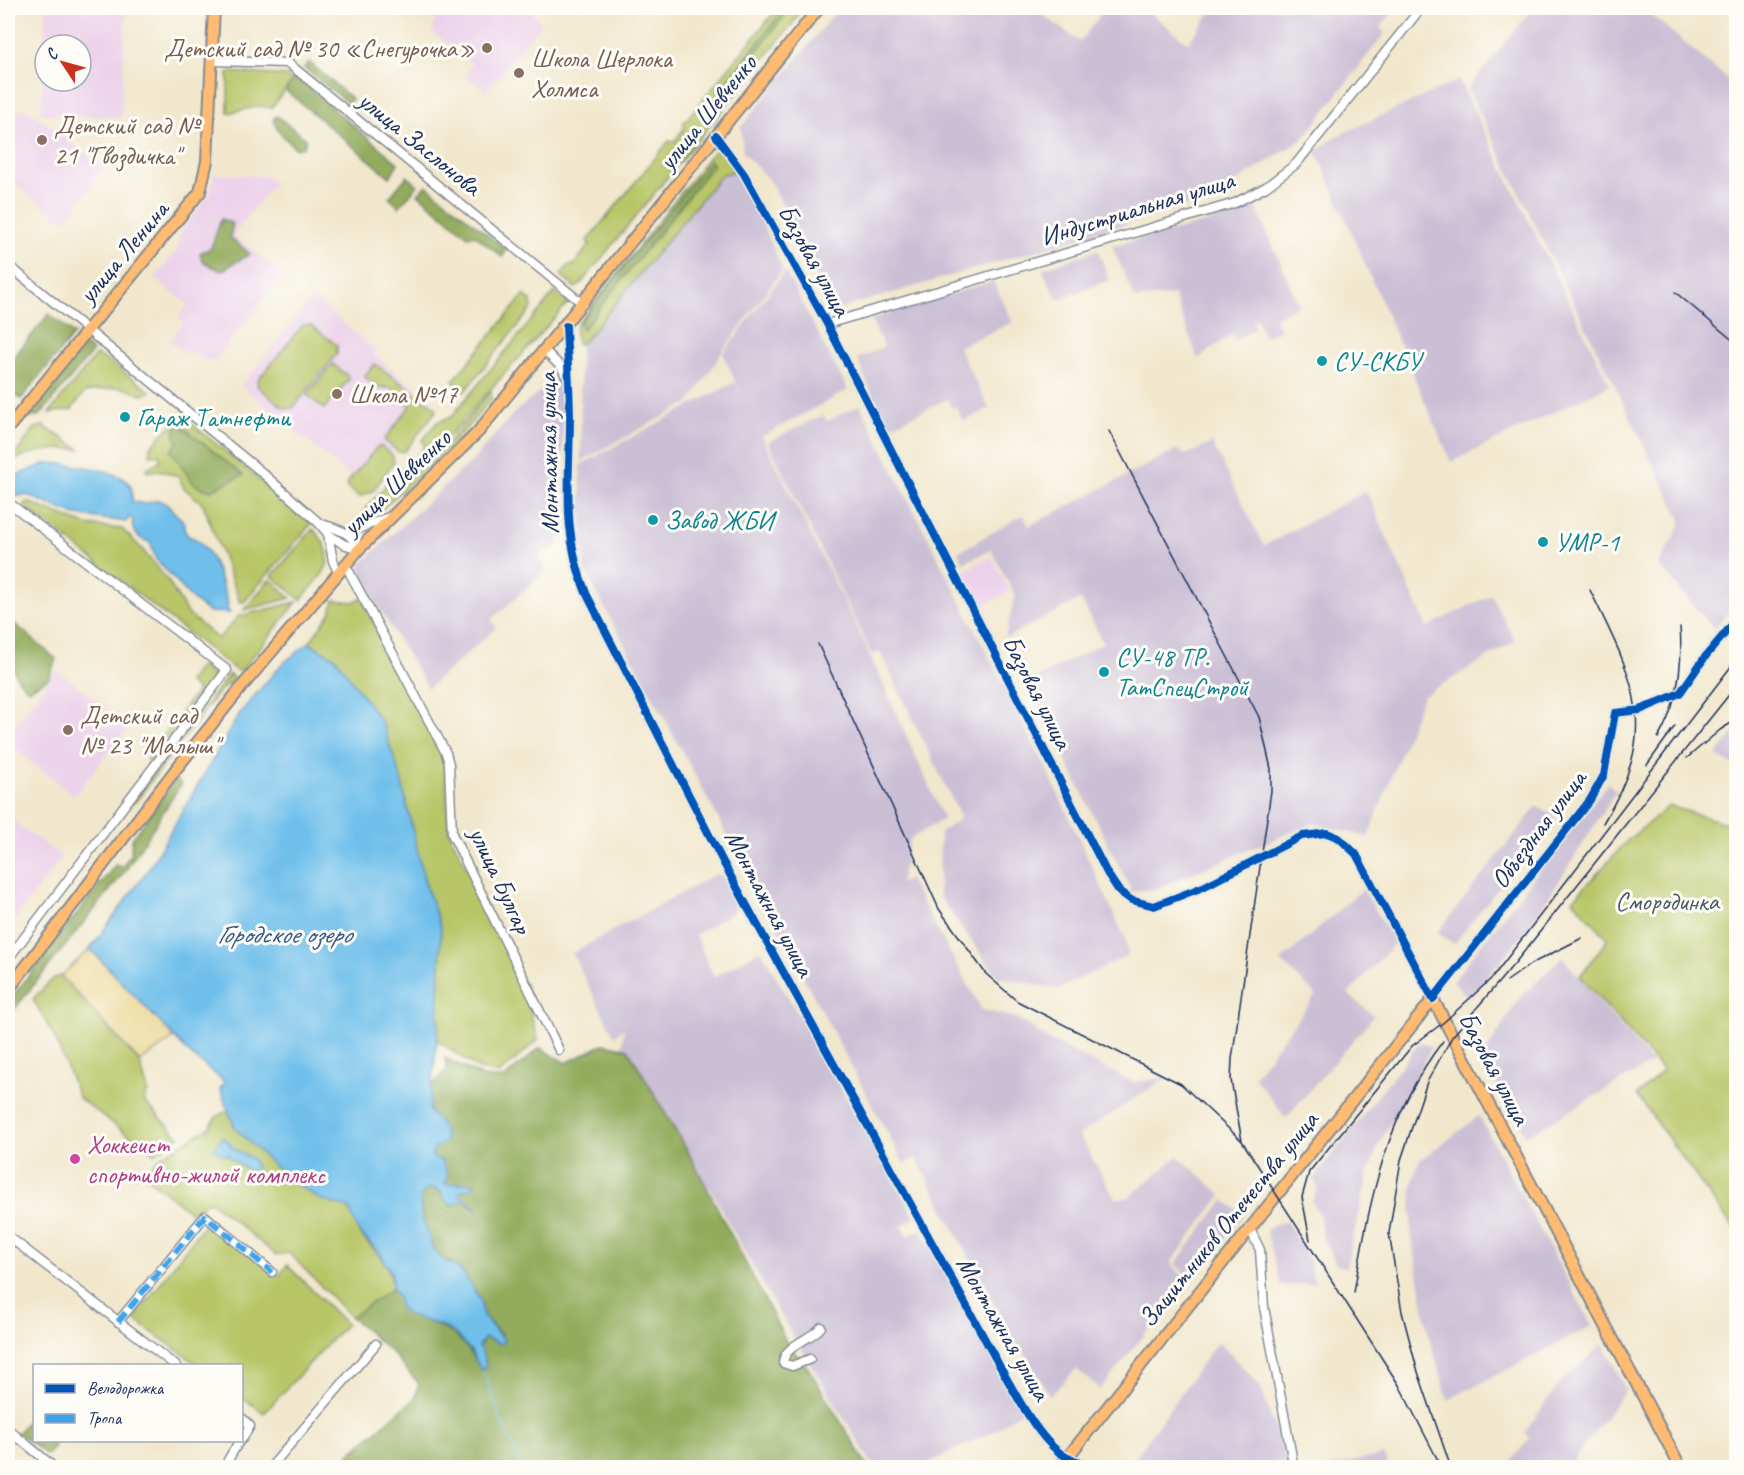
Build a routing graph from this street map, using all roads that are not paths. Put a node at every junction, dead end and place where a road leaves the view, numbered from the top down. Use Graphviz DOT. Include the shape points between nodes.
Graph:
graph roads {
  1 [pos="214,8"];
  2 [pos="819,8"];
  3 [pos="1421,8"];
  4 [pos="212,61"];
  5 [pos="716,136"];
  6 [pos="8,265"];
  7 [pos="583,304"];
  8 [pos="827,324"];
  9 [pos="566,326"];
  10 [pos="87,330"];
  11 [pos="545,351"];
  12 [pos="569,381"];
  13 [pos="8,428"];
  14 [pos="8,502"];
  15 [pos="395,514"];
  16 [pos="318,522"];
  17 [pos="347,533"];
  18 [pos="328,534"];
  19 [pos="359,549"];
  20 [pos="342,568"];
  21 [pos="1737,620"];
  22 [pos="8,959"];
  23 [pos="8,990"];
  24 [pos="1433,999"];
  25 [pos="559,1050"];
  26 [pos="1250,1227"];
  27 [pos="8,1236"];
  28 [pos="272,1272"];
  29 [pos="118,1322"];
  30 [pos="821,1327"];
  31 [pos="376,1344"];
  32 [pos="810,1359"];
  33 [pos="175,1364"];
  34 [pos="243,1419"];
  35 [pos="8,1429"];
  36 [pos="16,1436"];
  37 [pos="243,1437"];
  38 [pos="240,1442"];
  39 [pos="8,1445"];
  40 [pos="1067,1457"];
  41 [pos="55,1467"];
  42 [pos="236,1467"];
  43 [pos="270,1467"];
  44 [pos="1059,1467"];
  45 [pos="1094,1467"];
  46 [pos="1294,1467"];
  47 [pos="1681,1467"];
  1 -- 4 [label="main road, улица Ленина"];
  2 -- 5 [label="main road, улица Шевченко"];
  3 -- 8 [label="street, Индустриальная улица" via="1296,164 1266,187 1235,203"];
  4 -- 7 [label="street, улица Заслонова" via="288,63"];
  4 -- 10 [label="main road, улица Ленина" via="204,184 192,204"];
  5 -- 7 [label="main road, улица Шевченко"];
  5 -- 8 [label="street, Базовая улица" via="745,177"];
  6 -- 10 [label="street"];
  7 -- 9 [label="main road, улица Шевченко"];
  8 -- 24 [label="street, Базовая улица" via="1119,891 1131,900 1157,906 1302,836 1327,833 1356,854"];
  9 -- 11 [label="main road, улица Шевченко"];
  9 -- 12 [label="street, Монтажная улица"];
  10 -- 13 [label="main road, улица Ленина"];
  10 -- 16 [label="street"];
  11 -- 12 [label="street, Монтажная улица"];
  11 -- 15 [label="main road, улица Шевченко" via="470,442"];
  12 -- 40 [label="street, Монтажная улица" via="568,523 575,567 586,593 723,862 994,1356 1036,1425"];
  14 -- 22 [label="street" via="227,670"];
  15 -- 17 [label="street"];
  15 -- 19 [label="main road, улица Шевченко"];
  16 -- 17 [label="street"];
  16 -- 18 [label="street"];
  17 -- 19 [label="street"];
  18 -- 19 [label="street"];
  18 -- 20 [label="street, улица Булгар" via="333,561"];
  19 -- 20 [label="main road, улица Шевченко"];
  20 -- 23 [label="main road, улица Шевченко" via="176,769"];
  20 -- 25 [label="street, улица Булгар" via="446,753 452,834"];
  21 -- 24 [label="street, Объездная улица" via="1680,693 1640,710 1615,713 1604,775 1590,800"];
  24 -- 26 [label="main road, Защитников Отечества улица"];
  24 -- 47 [label="main road, Базовая улица"];
  26 -- 40 [label="main road, Защитников Отечества улица"];
  26 -- 46 [label="street" via="1260,1250 1264,1307"];
  27 -- 29 [label="street"];
  28 -- 29 [label="street" via="205,1216"];
  29 -- 33 [label="street"];
  30 -- 32 [label="street" via="788,1351 783,1363 792,1366"];
  31 -- 43 [label="street"];
  34 -- 37 [label="street" via="250,1426"];
  35 -- 36 [label="street"];
  36 -- 39 [label="street"];
  36 -- 41 [label="street"];
  38 -- 42 [label="street" via="228,1460"];
  40 -- 44 [label="main road, Защитников Отечества улица"];
  40 -- 45 [label="street"];
}
